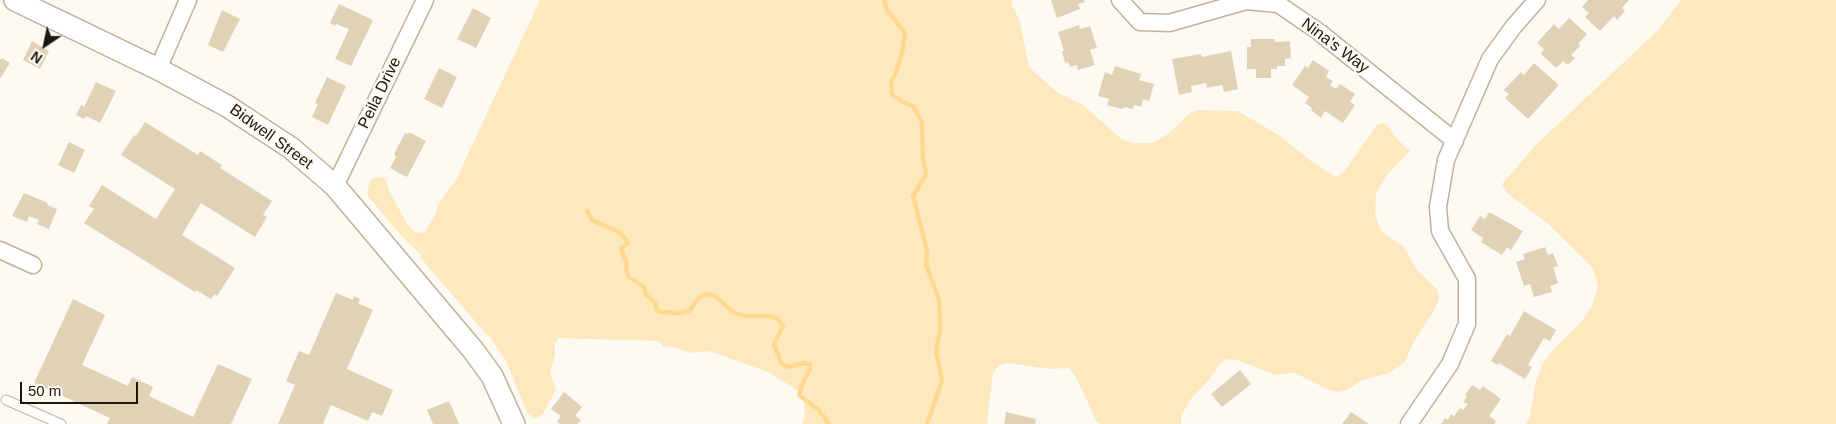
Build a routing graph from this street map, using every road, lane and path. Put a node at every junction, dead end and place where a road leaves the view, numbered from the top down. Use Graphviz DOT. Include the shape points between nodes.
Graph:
graph roads {
  1 [pos="15,0"];
  2 [pos="188,0"];
  3 [pos="425,0"];
  4 [pos="1120,0"];
  5 [pos="1536,0"];
  6 [pos="158,69"];
  7 [pos="1455,141"];
  8 [pos="335,186"];
  9 [pos="0,250"];
  10 [pos="33,265"];
  11 [pos="6,400"];
  12 [pos="61,424"];
  13 [pos="514,424"];
  14 [pos="1410,424"];
  1 -- 6 [label="street, Bidwell Street"];
  2 -- 6 [label="street"];
  3 -- 8 [label="street, Peila Drive"];
  4 -- 7 [label="street, Nina's Way" via="1140,22 1169,23 1246,2 1278,4 1319,32"];
  5 -- 7 [label="street" via="1490,59"];
  6 -- 8 [label="street, Bidwell Street" via="235,111 291,148"];
  7 -- 14 [label="street" via="1446,160 1438,207 1440,231 1467,279 1467,324 1450,364"];
  8 -- 13 [label="street, Bidwell Street" via="473,350 492,376"];
  9 -- 10 [label="street"];
  11 -- 12 [label="lane"];
}
